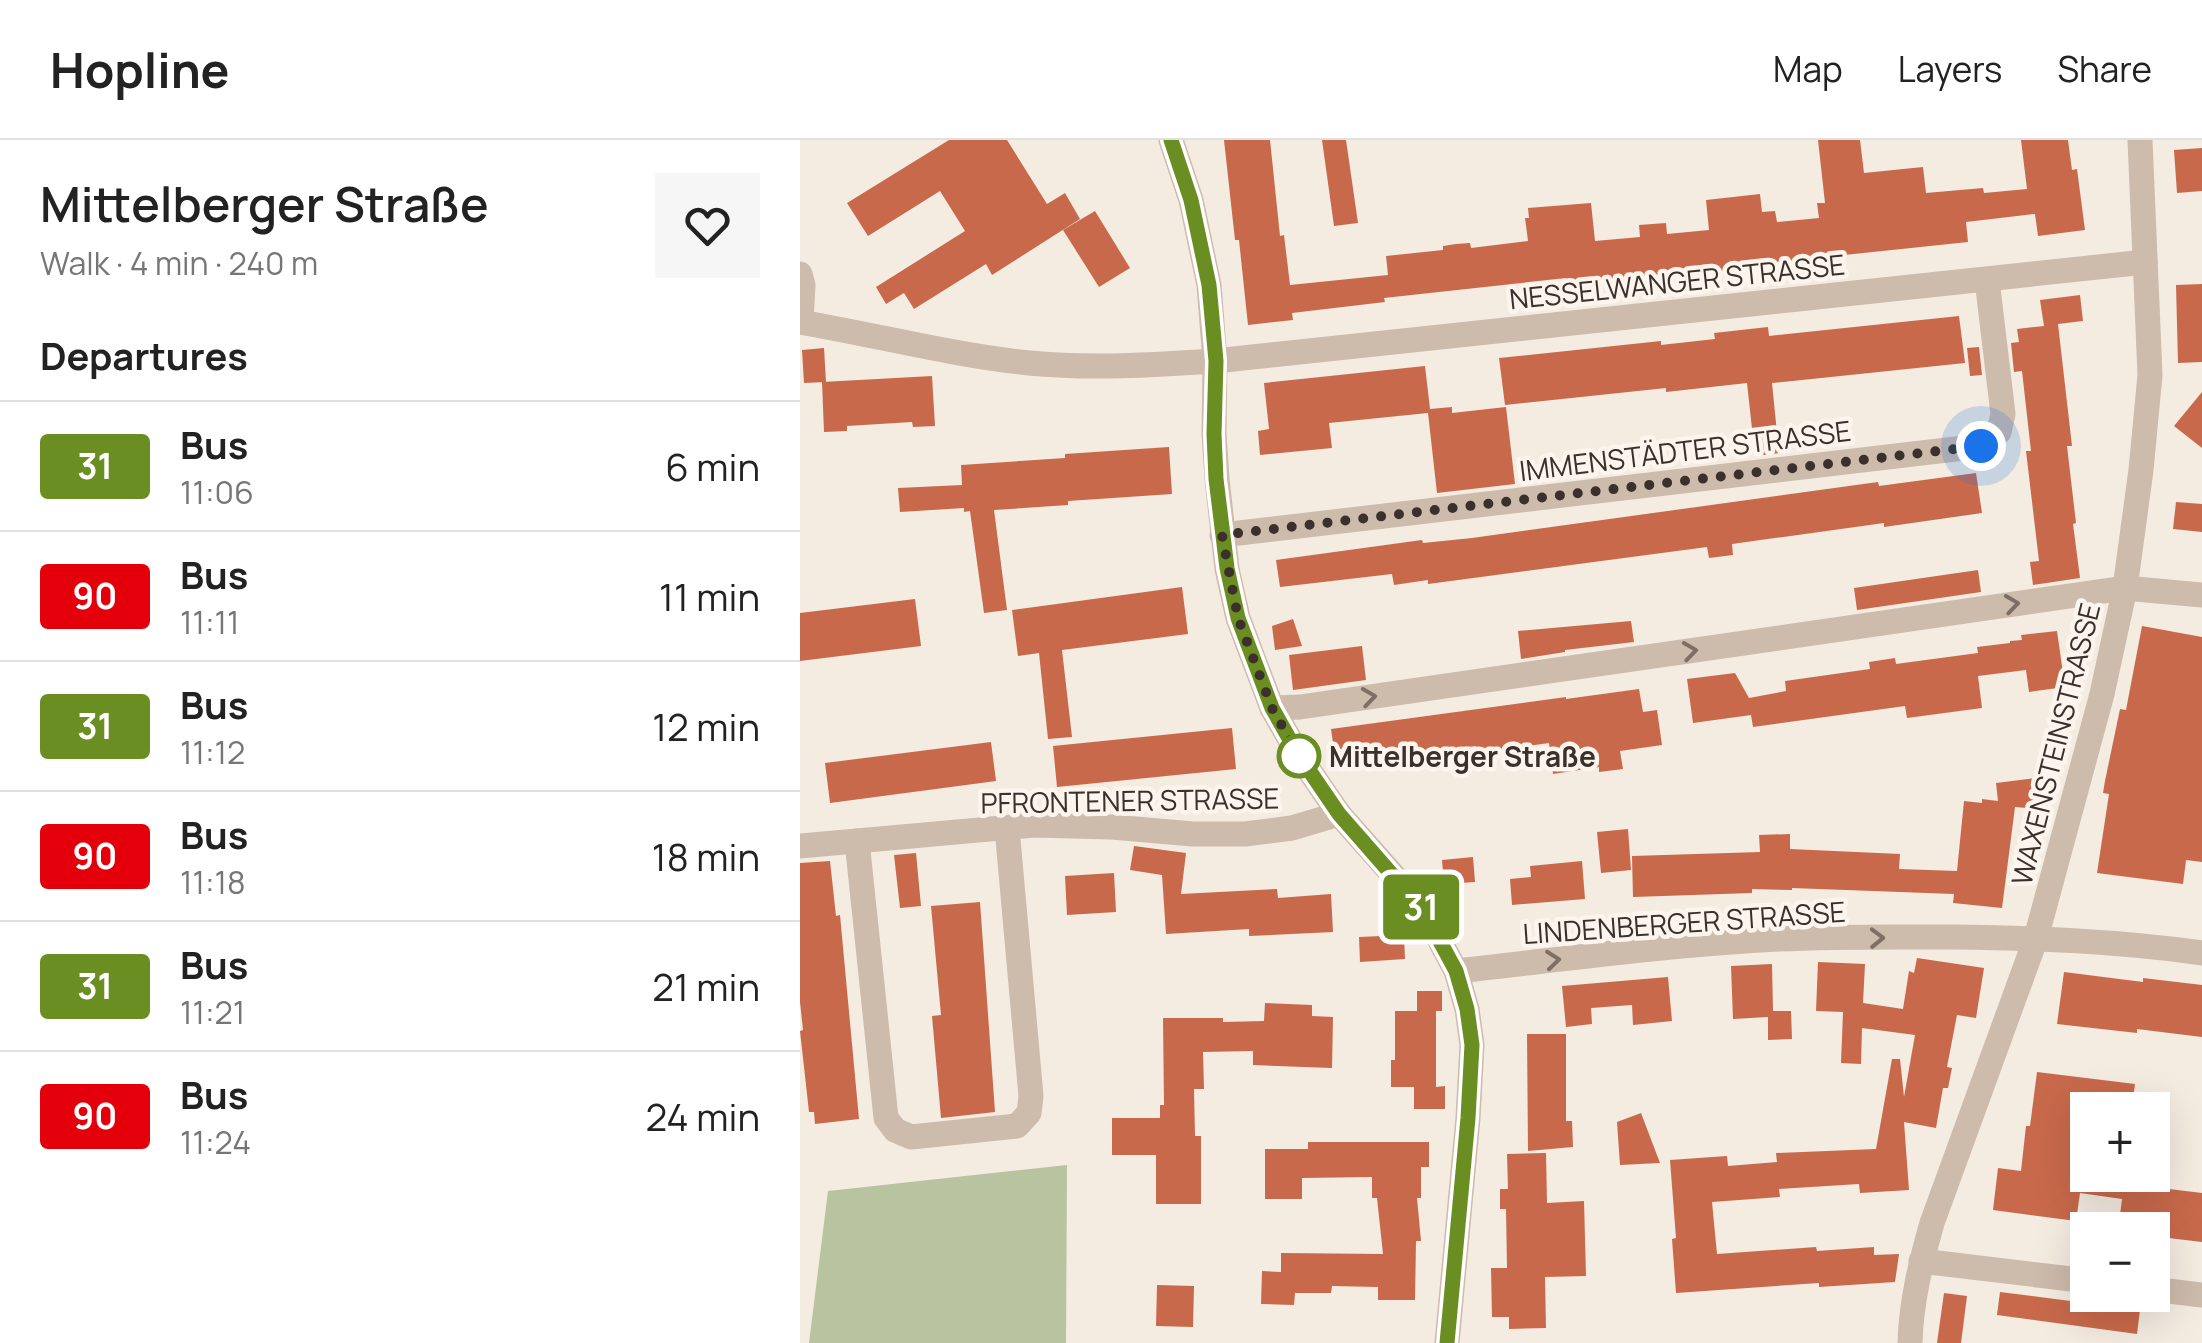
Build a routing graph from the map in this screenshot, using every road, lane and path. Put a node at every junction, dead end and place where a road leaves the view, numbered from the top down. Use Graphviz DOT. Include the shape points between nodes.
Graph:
graph roads {
  1 [pos="1171,140"];
  2 [pos="2140,140"];
  3 [pos="2145,262"];
  4 [pos="800,274"];
  5 [pos="1988,280"];
  6 [pos="801,322"];
  7 [pos="1216,361"];
  8 [pos="1222,535"];
  9 [pos="2125,588"];
  10 [pos="2202,595"];
  11 [pos="1272,708"];
  12 [pos="1339,814"];
  13 [pos="1007,828"];
  14 [pos="857,841"];
  15 [pos="800,846"];
  16 [pos="2036,938"];
  17 [pos="2202,953"];
  18 [pos="1456,971"];
  19 [pos="1922,1261"];
  20 [pos="2070,1279"];
  21 [pos="2170,1292"];
  22 [pos="2202,1296"];
  23 [pos="1447,1343"];
  24 [pos="1910,1343"];
  1 -- 7 [label="street" via="1209,285"];
  2 -- 3 [label="street, WAXENSTEINSTRASSE"];
  3 -- 5 [label="street, NESSELWANGER STRASSE"];
  3 -- 9 [label="street, WAXENSTEINSTRASSE" via="2150,375"];
  4 -- 6 [label="street"];
  5 -- 7 [label="street, NESSELWANGER STRASSE"];
  5 -- 8 [label="street, IMMENSTÄDTER STRASSE" via="2004,414 1999,432 1981,446"];
  6 -- 7 [label="street, NESSELWANGER STRASSE" via="1027,362 1108,367"];
  7 -- 8 [label="street"];
  8 -- 11 [label="street" via="1238,618"];
  9 -- 10 [label="street"];
  11 -- 9 [label="street, one-way"];
  9 -- 16 [label="street, WAXENSTEINSTRASSE"];
  11 -- 12 [label="street"];
  12 -- 13 [label="street, PFRONTENER STRASSE" via="1245,834"];
  12 -- 18 [label="street" via="1423,910"];
  13 -- 14 [label="street, PFRONTENER STRASSE"];
  13 -- 14 [label="street" via="1029,1113 1017,1126 911,1138 886,1118"];
  14 -- 15 [label="street, PFRONTENER STRASSE"];
  16 -- 17 [label="street, LINDENBERGER STRASSE"];
  18 -- 16 [label="street, LINDENBERGER STRASSE, one-way" via="1761,940"];
  16 -- 19 [label="street, WAXENSTEINSTRASSE"];
  18 -- 23 [label="street" via="1472,1045"];
  19 -- 20 [label="street"];
  19 -- 24 [label="street, WAXENSTEINSTRASSE"];
  21 -- 22 [label="street"];
}
